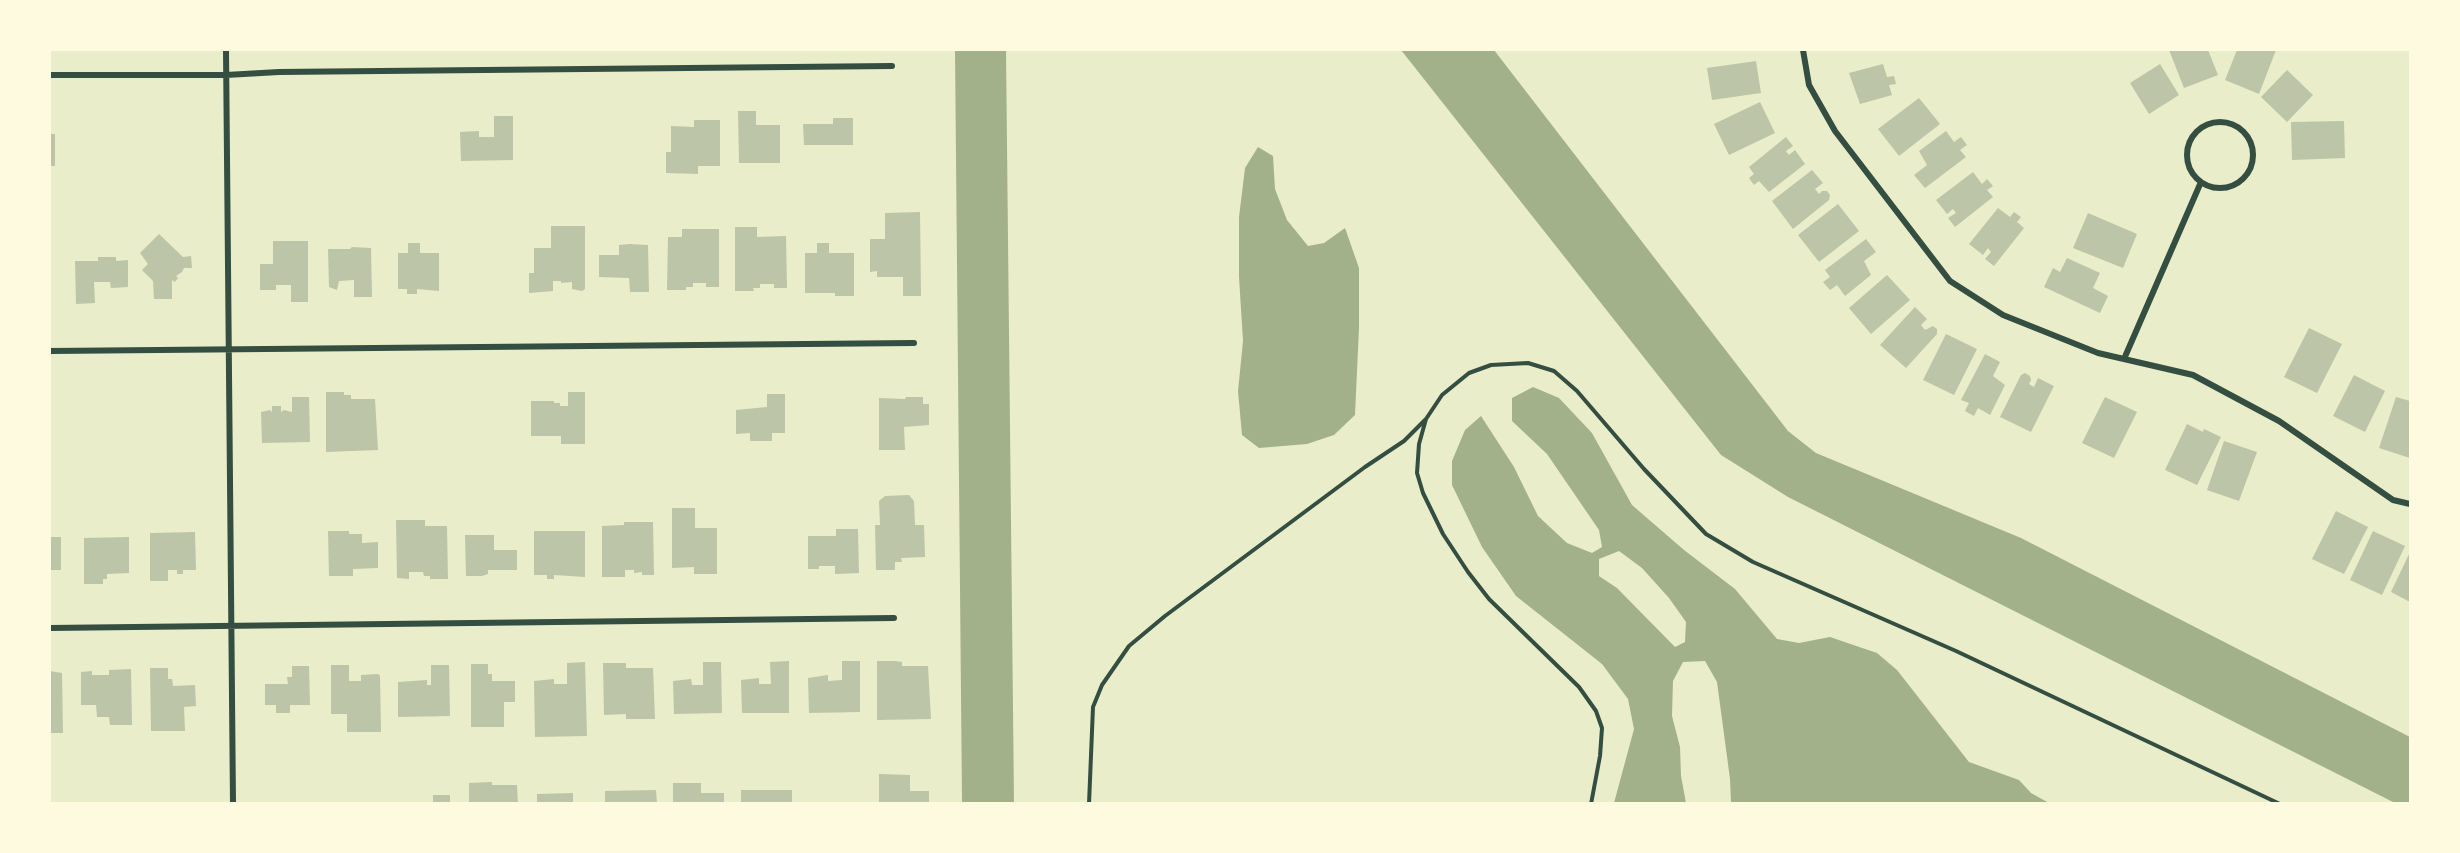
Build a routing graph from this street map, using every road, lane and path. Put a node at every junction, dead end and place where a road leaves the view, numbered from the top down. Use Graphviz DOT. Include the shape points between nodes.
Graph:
graph roads {
  1 [pos="226,50"];
  2 [pos="1803,50"];
  3 [pos="892,66"];
  4 [pos="50,75"];
  5 [pos="226,75"];
  6 [pos="2201,182"];
  7 [pos="914,343"];
  8 [pos="50,351"];
  9 [pos="229,351"];
  10 [pos="2124,359"];
  11 [pos="1426,419"];
  12 [pos="2410,504"];
  13 [pos="894,618"];
  14 [pos="231,627"];
  15 [pos="50,628"];
  16 [pos="233,804"];
  17 [pos="1089,804"];
  18 [pos="1591,804"];
  19 [pos="2280,804"];
  1 -- 5 [label="street"];
  2 -- 10 [label="street" via="1809,85 1834,131 1950,281 2003,315 2098,353"];
  3 -- 5 [label="street"];
  4 -- 5 [label="street"];
  5 -- 9 [label="street"];
  6 -- 6 [label="street" via="2222,188 2233,185 2249,171 2253,149 2242,130 2233,124 2212,123 2202,127 2188,144 2188,165"];
  6 -- 10 [label="street"];
  7 -- 9 [label="street"];
  8 -- 9 [label="street"];
  9 -- 14 [label="street"];
  10 -- 12 [label="street" via="2193,375 2279,422 2393,500"];
  11 -- 17 [label="path" via="1404,441 1165,616 1130,646 1102,685 1092,707"];
  11 -- 18 [label="path" via="1417,472 1443,534 1489,599 1579,687 1596,711 1602,728"];
  11 -- 19 [label="path" via="1442,395 1469,372 1491,365 1528,363 1554,371 1577,391 1706,534 1753,562 1956,651"];
  13 -- 14 [label="street"];
  14 -- 15 [label="street"];
  14 -- 16 [label="street"];
}
